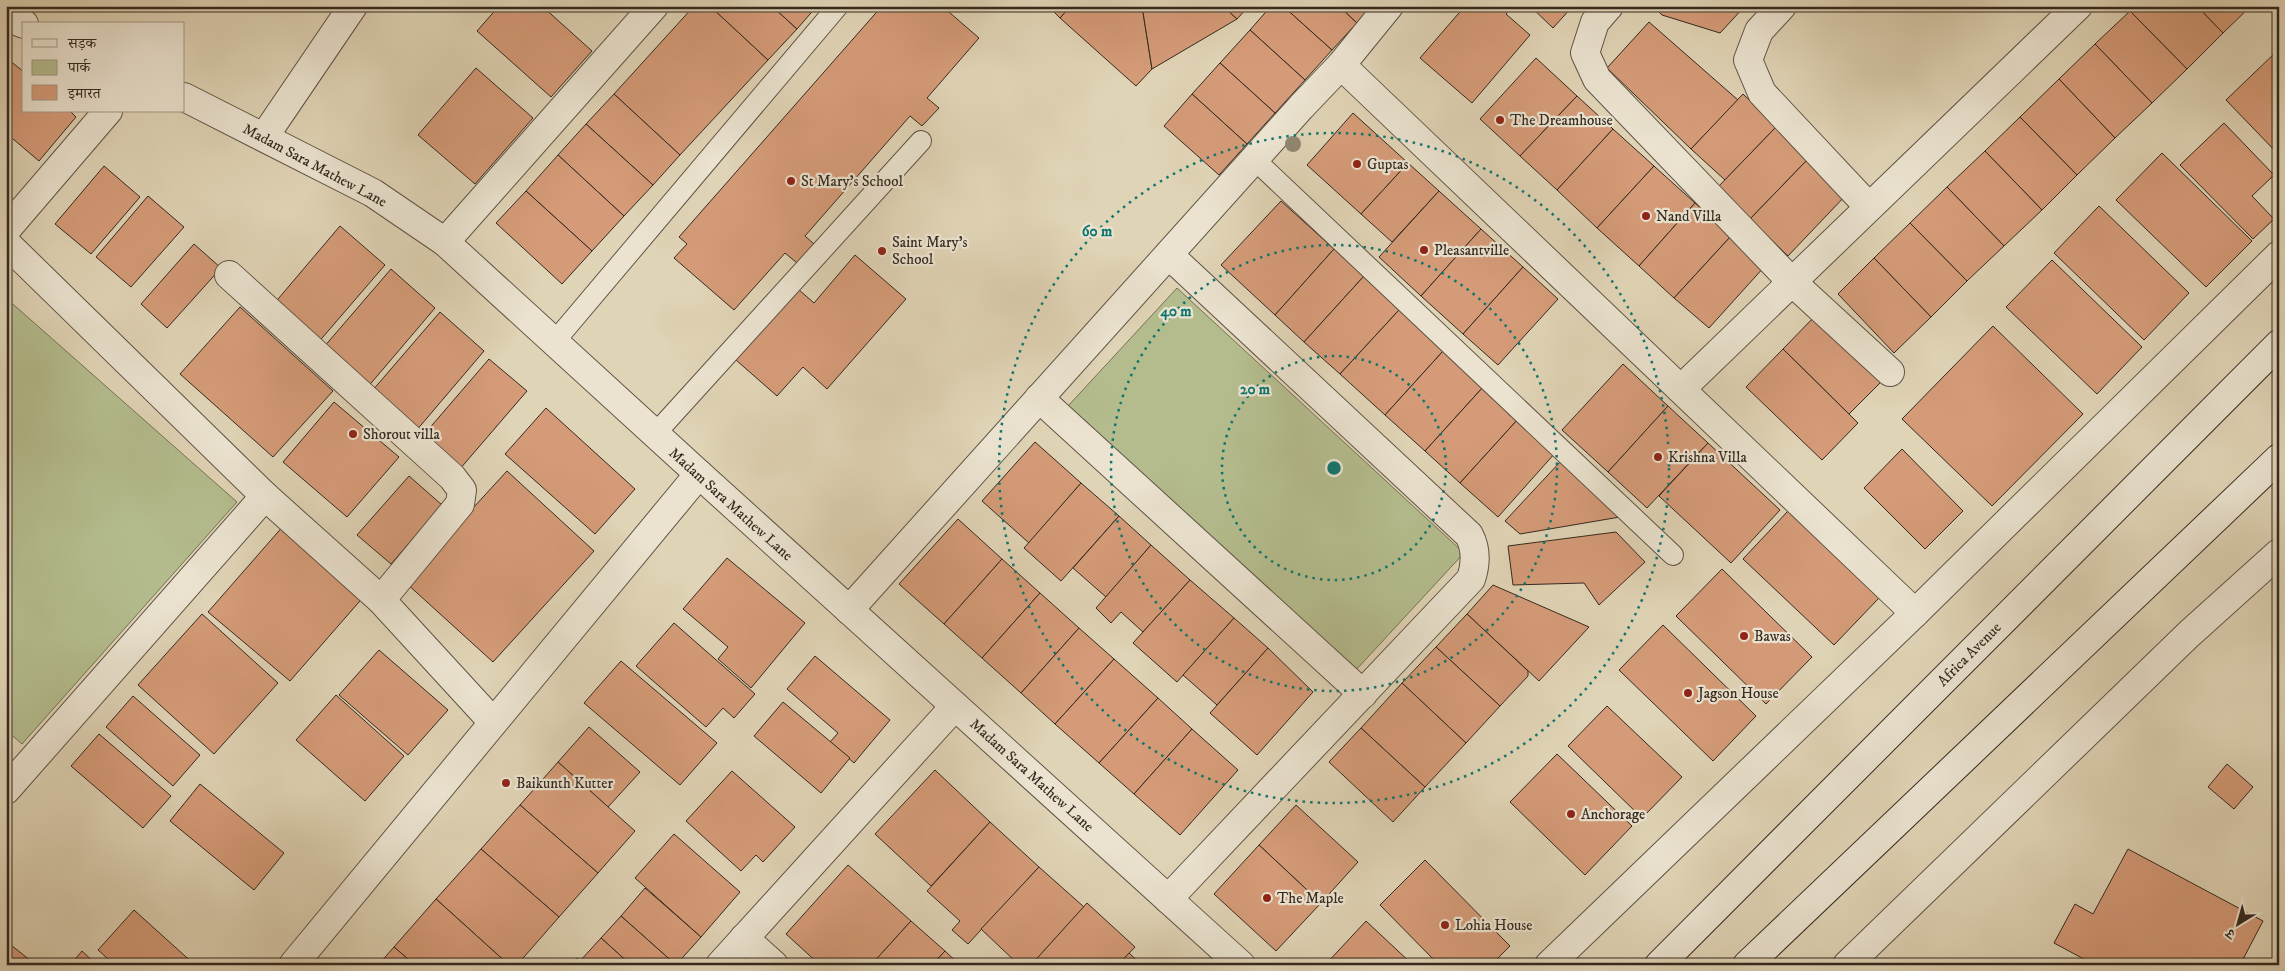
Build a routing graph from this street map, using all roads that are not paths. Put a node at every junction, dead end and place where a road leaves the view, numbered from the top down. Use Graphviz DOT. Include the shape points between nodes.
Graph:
graph roads {
  1 [pos="353,6"];
  2 [pos="654,6"];
  3 [pos="838,6"];
  4 [pos="1389,6"];
  5 [pos="1609,6"];
  6 [pos="1782,6"];
  7 [pos="2078,6"];
  8 [pos="6,17"];
  9 [pos="22,23"];
  10 [pos="1342,65"];
  11 [pos="185,98"];
  12 [pos="107,112"];
  13 [pos="264,137"];
  14 [pos="921,141"];
  15 [pos="1254,159"];
  16 [pos="1870,207"];
  17 [pos="6,230"];
  18 [pos="446,242"];
  19 [pos="6,243"];
  20 [pos="1169,255"];
  21 [pos="2279,255"];
  22 [pos="229,275"];
  23 [pos="1791,281"];
  24 [pos="555,342"];
  25 [pos="2279,344"];
  26 [pos="1890,372"];
  27 [pos="1681,389"];
  28 [pos="1039,398"];
  29 [pos="655,434"];
  30 [pos="2279,458"];
  31 [pos="699,474"];
  32 [pos="265,496"];
  33 [pos="2279,553"];
  34 [pos="1673,554"];
  35 [pos="382,600"];
  36 [pos="849,610"];
  37 [pos="1915,613"];
  38 [pos="1363,694"];
  39 [pos="955,706"];
  40 [pos="493,722"];
  41 [pos="7,790"];
  42 [pos="1168,899"];
  43 [pos="744,938"];
  44 [pos="293,965"];
  45 [pos="720,965"];
  46 [pos="774,965"];
  47 [pos="1241,965"];
  48 [pos="1549,965"];
  49 [pos="1659,965"];
  50 [pos="1747,965"];
  51 [pos="1847,965"];
  1 -- 13 [label="street"];
  2 -- 18 [label="street"];
  3 -- 24 [label="lane"];
  4 -- 10 [label="street"];
  5 -- 23 [label="street" via="1595,22 1585,53 1597,80"];
  6 -- 16 [label="street" via="1759,31 1748,60 1762,93"];
  7 -- 16 [label="street"];
  8 -- 9 [label="street"];
  10 -- 15 [label="street"];
  10 -- 27 [label="street"];
  11 -- 13 [label="street, Madam Sara Mathew Lane"];
  12 -- 17 [label="street"];
  13 -- 18 [label="street, Madam Sara Mathew Lane" via="373,193"];
  14 -- 29 [label="lane"];
  15 -- 20 [label="street"];
  15 -- 34 [label="lane"];
  16 -- 23 [label="street"];
  18 -- 24 [label="street, Madam Sara Mathew Lane"];
  19 -- 32 [label="street"];
  20 -- 28 [label="street"];
  20 -- 38 [label="street" via="1469,535 1475,546 1471,579"];
  21 -- 37 [label="street"];
  22 -- 35 [label="street" via="452,476 462,490 460,504"];
  23 -- 26 [label="street"];
  23 -- 27 [label="street"];
  24 -- 29 [label="street, Madam Sara Mathew Lane"];
  25 -- 49 [label="street, Africa Avenue"];
  27 -- 37 [label="street"];
  28 -- 36 [label="street"];
  28 -- 38 [label="street"];
  29 -- 31 [label="street, Madam Sara Mathew Lane"];
  30 -- 50 [label="street"];
  31 -- 36 [label="street, Madam Sara Mathew Lane"];
  31 -- 40 [label="street"];
  32 -- 35 [label="street"];
  32 -- 41 [label="street"];
  33 -- 51 [label="street" via="2189,634"];
  35 -- 40 [label="street"];
  36 -- 39 [label="street, Madam Sara Mathew Lane"];
  37 -- 48 [label="street"];
  38 -- 42 [label="street"];
  39 -- 42 [label="street, Madam Sara Mathew Lane"];
  39 -- 43 [label="street"];
  40 -- 44 [label="street"];
  42 -- 47 [label="street, Madam Sara Mathew Lane"];
  43 -- 45 [label="street"];
  43 -- 46 [label="street"];
}
